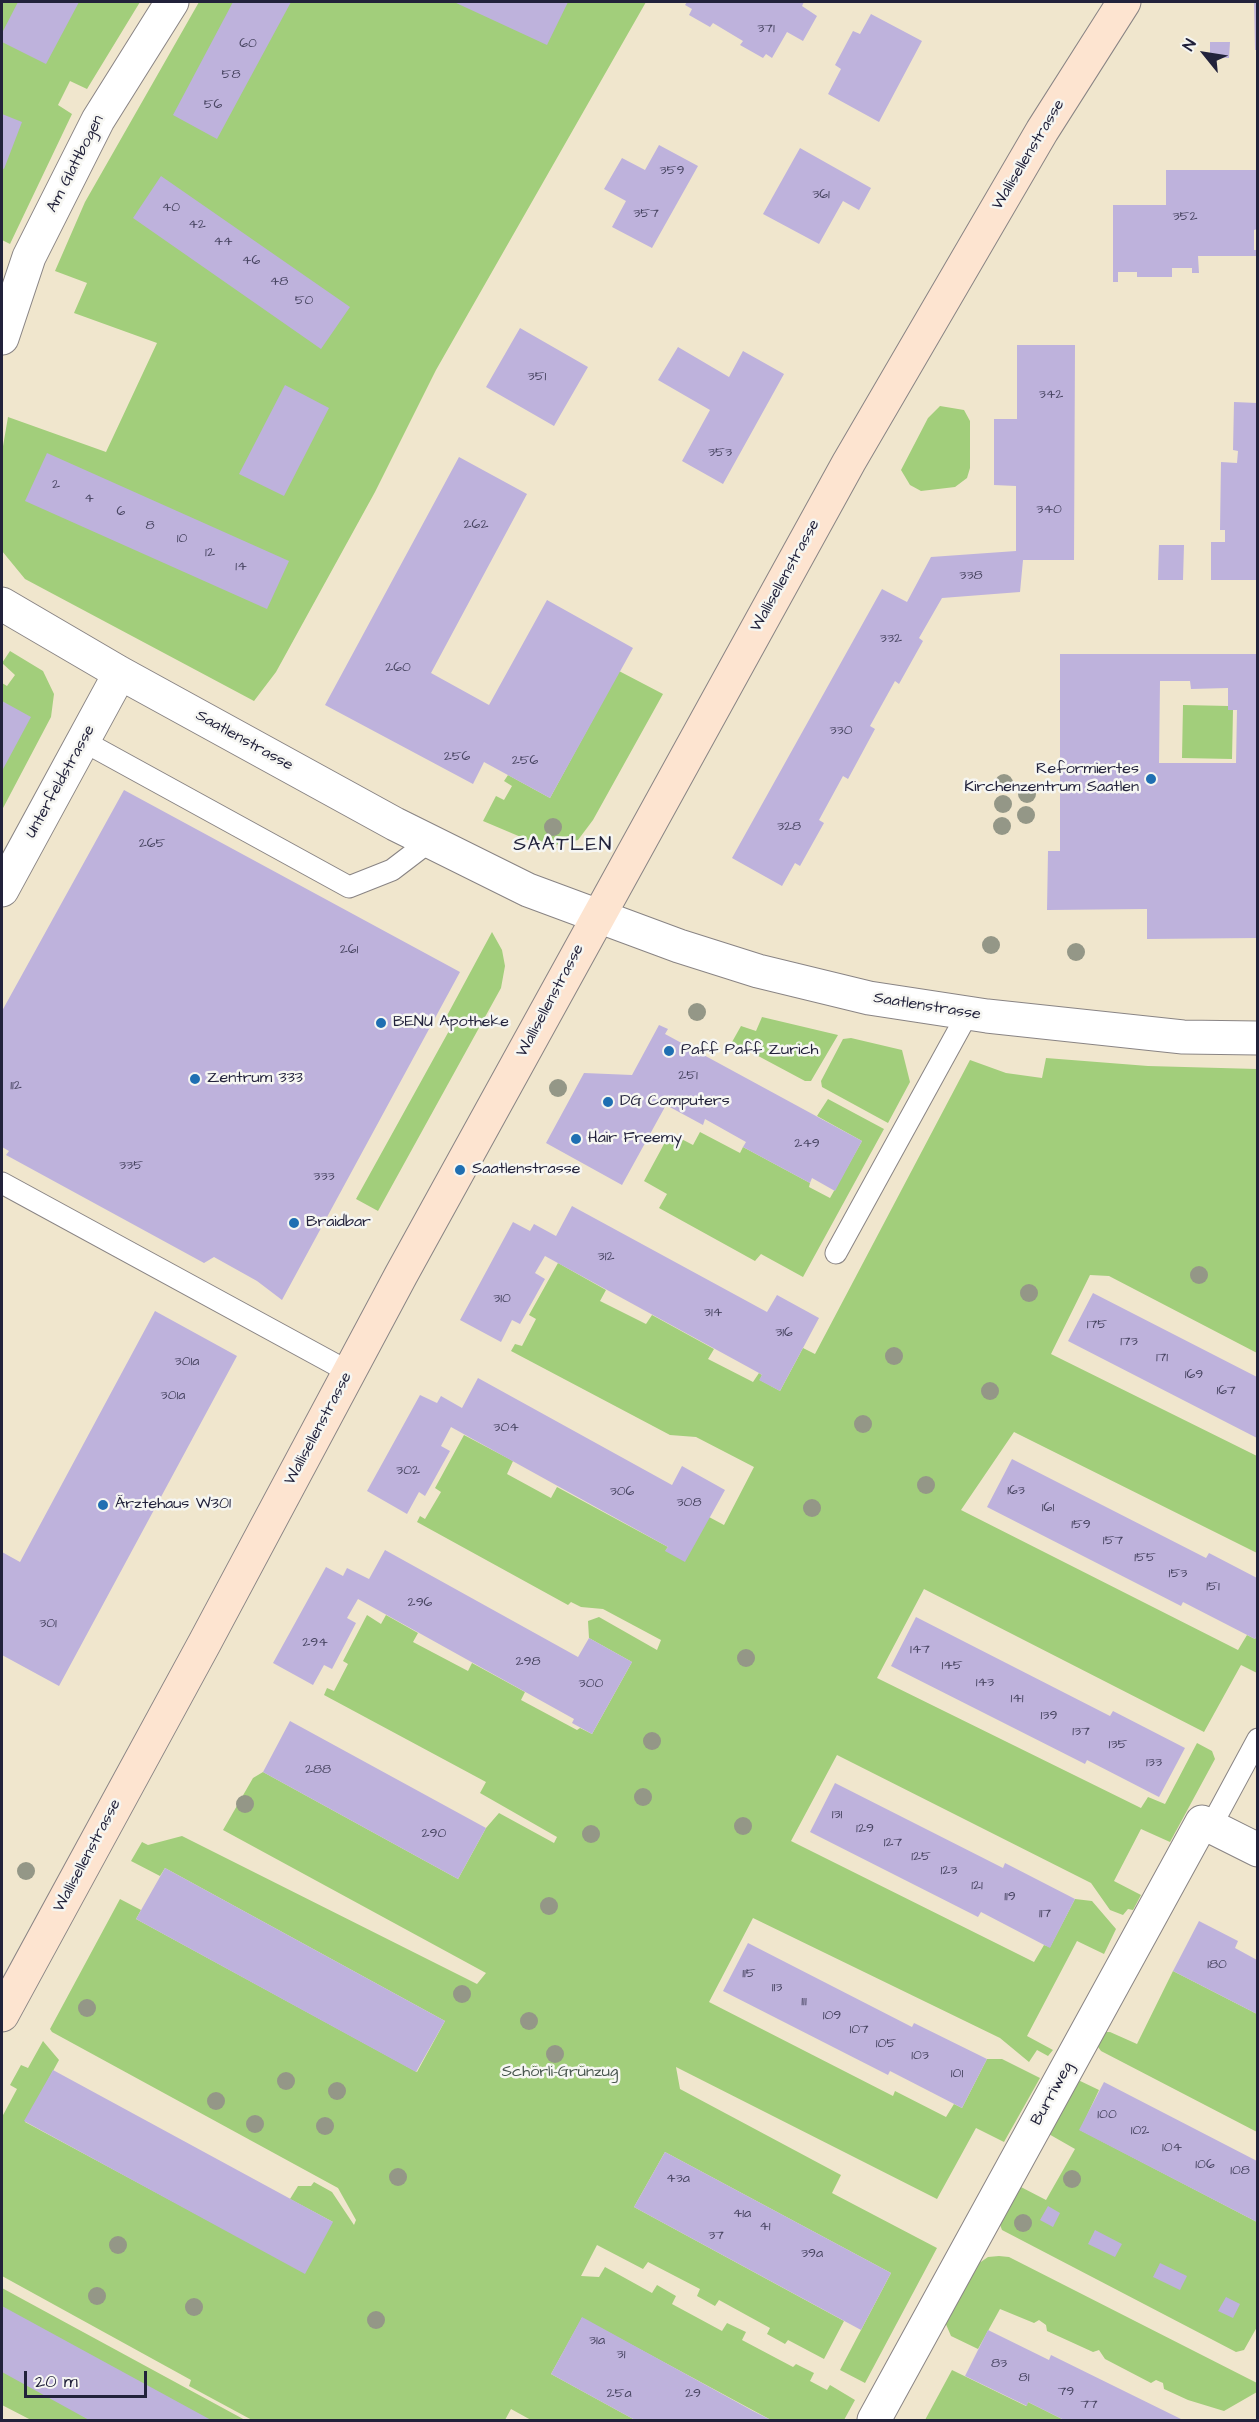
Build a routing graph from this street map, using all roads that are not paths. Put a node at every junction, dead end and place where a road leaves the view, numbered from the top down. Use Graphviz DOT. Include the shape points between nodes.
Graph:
graph roads {
  1 [pos="172,2"];
  2 [pos="1124,2"];
  3 [pos="2,338"];
  4 [pos="2,604"];
  5 [pos="120,673"];
  6 [pos="83,741"];
  7 [pos="430,841"];
  8 [pos="2,890"];
  9 [pos="598,916"];
  10 [pos="968,1013"];
  11 [pos="1257,1038"];
  12 [pos="2,1183"];
  13 [pos="836,1252"];
  14 [pos="349,1372"];
  15 [pos="1257,1739"];
  16 [pos="1211,1826"];
  17 [pos="1257,1850"];
  18 [pos="2,2015"];
  19 [pos="874,2421"];
  1 -- 3 [label="street, Am Glattbogen" via="98,120 29,257"];
  2 -- 9 [label="street, Wallisellenstrasse" via="1042,131 849,462"];
  4 -- 5 [label="street, Saatlenstrasse"];
  5 -- 6 [label="street, Unterfeldstrasse"];
  5 -- 7 [label="street, Saatlenstrasse"];
  6 -- 7 [label="lane" via="349,887 392,870"];
  6 -- 8 [label="street, Unterfeldstrasse"];
  7 -- 9 [label="street, Saatlenstrasse" via="528,890"];
  9 -- 10 [label="street, Saatlenstrasse" via="758,971 869,998"];
  9 -- 14 [label="street, Wallisellenstrasse"];
  10 -- 11 [label="street, Saatlenstrasse" via="1183,1037"];
  10 -- 13 [label="lane"];
  12 -- 14 [label="lane"];
  14 -- 18 [label="street, Wallisellenstrasse"];
  15 -- 16 [label="lane"];
  16 -- 17 [label="street"];
  16 -- 19 [label="street, Burriweg" via="1202,1822"];
}
